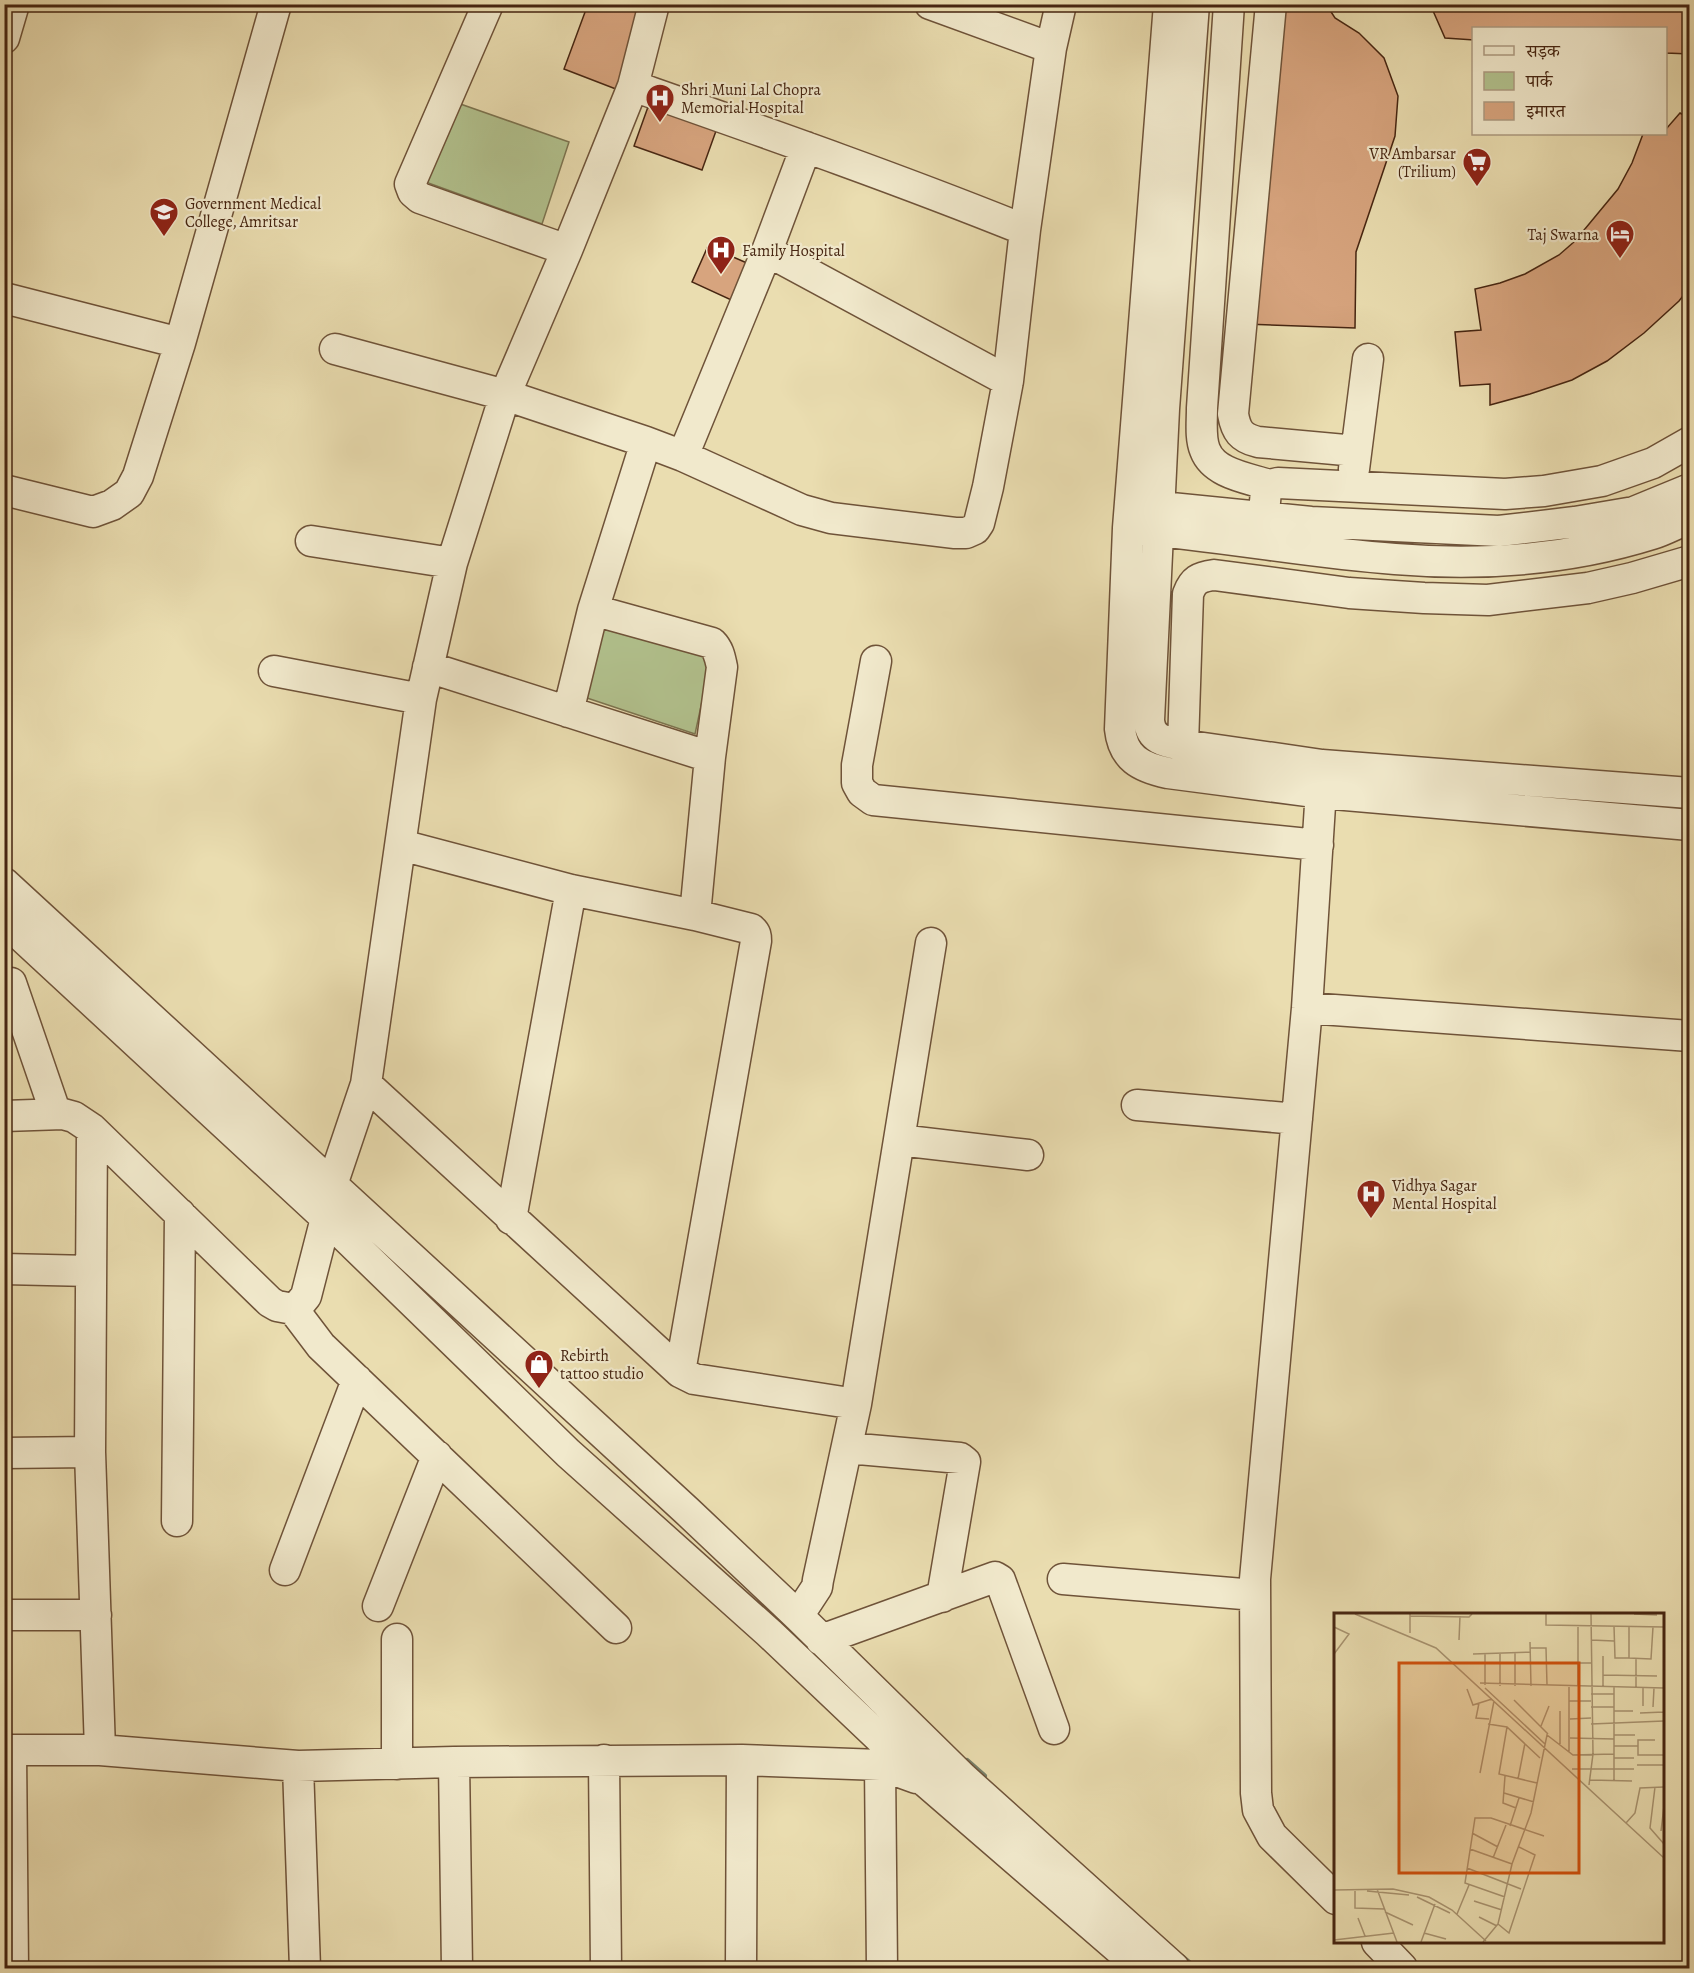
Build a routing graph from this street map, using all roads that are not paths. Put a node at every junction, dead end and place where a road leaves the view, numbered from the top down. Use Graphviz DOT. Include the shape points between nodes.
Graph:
graph roads {
  1 [pos="276,4"];
  2 [pos="488,4"];
  3 [pos="654,4"];
  4 [pos="930,4"];
  5 [pos="1061,4"];
  6 [pos="1169,4"];
  7 [pos="1194,4"];
  8 [pos="1229,4"];
  9 [pos="1271,4"];
  10 [pos="1051,48"];
  11 [pos="633,86"];
  12 [pos="806,147"];
  13 [pos="1025,230"];
  14 [pos="567,250"];
  15 [pos="767,251"];
  16 [pos="4,298"];
  17 [pos="180,343"];
  18 [pos="335,349"];
  19 [pos="1368,359"];
  20 [pos="1008,381"];
  21 [pos="505,395"];
  22 [pos="1202,408"];
  23 [pos="1164,409"];
  24 [pos="646,442"];
  25 [pos="1689,442"];
  26 [pos="1356,451"];
  27 [pos="683,456"];
  28 [pos="1269,485"];
  29 [pos="1352,487"];
  30 [pos="1689,489"];
  31 [pos="4,490"];
  32 [pos="1128,516"];
  33 [pos="1263,517"];
  34 [pos="1689,518"];
  35 [pos="1158,519"];
  36 [pos="310,541"];
  37 [pos="1689,561"];
  38 [pos="452,563"];
  39 [pos="593,610"];
  40 [pos="876,661"];
  41 [pos="428,667"];
  42 [pos="274,671"];
  43 [pos="421,699"];
  44 [pos="568,712"];
  45 [pos="1120,731"];
  46 [pos="1152,732"];
  47 [pos="1183,745"];
  48 [pos="710,757"];
  49 [pos="1322,779"];
  50 [pos="1689,793"];
  51 [pos="1689,825"];
  52 [pos="401,845"];
  53 [pos="1318,845"];
  54 [pos="4,883"];
  55 [pos="571,890"];
  56 [pos="695,915"];
  57 [pos="4,921"];
  58 [pos="931,943"];
  59 [pos="8,982"];
  60 [pos="72,983"];
  61 [pos="1307,1008"];
  62 [pos="1689,1036"];
  63 [pos="366,1084"];
  64 [pos="1137,1105"];
  65 [pos="56,1114"];
  66 [pos="4,1116"];
  67 [pos="1297,1119"];
  68 [pos="92,1129"];
  69 [pos="899,1140"];
  70 [pos="1028,1155"];
  71 [pos="332,1185"];
  72 [pos="180,1214"];
  73 [pos="326,1218"];
  74 [pos="511,1219"];
  75 [pos="4,1269"];
  76 [pos="91,1270"];
  77 [pos="293,1309"];
  78 [pos="680,1372"];
  79 [pos="357,1380"];
  80 [pos="856,1404"];
  81 [pos="847,1448"];
  82 [pos="90,1452"];
  83 [pos="4,1453"];
  84 [pos="437,1456"];
  85 [pos="177,1521"];
  86 [pos="285,1570"];
  87 [pos="1063,1579"];
  88 [pos="1255,1594"];
  89 [pos="942,1597"];
  90 [pos="378,1606"];
  91 [pos="4,1615"];
  92 [pos="96,1615"];
  93 [pos="798,1616"];
  94 [pos="616,1628"];
  95 [pos="397,1639"];
  96 [pos="821,1640"];
  97 [pos="1054,1729"];
  98 [pos="8,1750"];
  99 [pos="99,1750"];
  100 [pos="604,1760"];
  101 [pos="742,1760"];
  102 [pos="454,1762"];
  103 [pos="397,1764"];
  104 [pos="880,1765"];
  105 [pos="298,1766"];
  106 [pos="927,1783"];
  107 [pos="1334,1898"];
  108 [pos="1379,1943"];
  109 [pos="4,1968"];
  110 [pos="13,1968"];
  111 [pos="18,1968"];
  112 [pos="305,1968"];
  113 [pos="457,1968"];
  114 [pos="606,1968"];
  115 [pos="741,1968"];
  116 [pos="882,1968"];
  117 [pos="1141,1968"];
  118 [pos="1174,1968"];
  119 [pos="1402,1968"];
  1 -- 17 [label="street"];
  2 -- 14 [label="street" via="410,184 420,198"];
  3 -- 11 [label="street"];
  4 -- 10 [label="street"];
  5 -- 10 [label="street"];
  6 -- 32 [label="street"];
  7 -- 23 [label="street"];
  8 -- 22 [label="street"];
  9 -- 26 [label="street" via="1233,414 1239,433 1247,439"];
  10 -- 13 [label="street"];
  11 -- 12 [label="street"];
  11 -- 14 [label="street"];
  12 -- 13 [label="street"];
  12 -- 15 [label="street"];
  13 -- 20 [label="street"];
  14 -- 21 [label="street"];
  15 -- 20 [label="street"];
  15 -- 27 [label="street"];
  16 -- 17 [label="street"];
  17 -- 31 [label="street" via="138,476 129,492 112,505 93,512"];
  18 -- 21 [label="street"];
  19 -- 26 [label="street"];
  20 -- 27 [label="street" via="979,523 966,533 831,518 782,502"];
  21 -- 24 [label="street"];
  21 -- 38 [label="street"];
  22 -- 23 [label="street"];
  22 -- 28 [label="street" via="1203,439 1209,458 1228,472"];
  23 -- 35 [label="street"];
  24 -- 27 [label="street"];
  24 -- 39 [label="street"];
  25 -- 29 [label="street" via="1653,463 1578,486 1505,494"];
  26 -- 29 [label="street"];
  28 -- 29 [label="street"];
  28 -- 33 [label="street"];
  30 -- 33 [label="street" via="1634,512 1499,531"];
  32 -- 35 [label="street"];
  32 -- 45 [label="street"];
  33 -- 35 [label="street"];
  34 -- 35 [label="street" via="1654,534 1603,548 1539,559 1467,562 1395,560"];
  35 -- 46 [label="street" via="1149,720"];
  36 -- 38 [label="street"];
  37 -- 47 [label="street" via="1587,588 1488,600 1348,593 1214,574 1201,577 1192,582 1188,594"];
  38 -- 41 [label="street"];
  39 -- 44 [label="street"];
  39 -- 48 [label="street" via="712,643 716,648 722,667"];
  40 -- 53 [label="street" via="856,765 856,783 873,800"];
  41 -- 43 [label="street"];
  41 -- 44 [label="street"];
  42 -- 43 [label="street"];
  43 -- 52 [label="street"];
  44 -- 48 [label="street"];
  45 -- 46 [label="street"];
  45 -- 49 [label="street" via="1126,752 1152,770"];
  46 -- 47 [label="street" via="1156,738"];
  47 -- 49 [label="street"];
  48 -- 56 [label="street"];
  49 -- 50 [label="street"];
  49 -- 51 [label="street"];
  49 -- 53 [label="street"];
  52 -- 55 [label="street"];
  52 -- 63 [label="street"];
  53 -- 61 [label="street"];
  54 -- 71 [label="street"];
  55 -- 56 [label="street"];
  55 -- 74 [label="street"];
  56 -- 78 [label="street" via="751,929 756,936"];
  57 -- 60 [label="street"];
  58 -- 69 [label="street"];
  59 -- 60 [label="street"];
  59 -- 65 [label="street"];
  60 -- 73 [label="street"];
  61 -- 62 [label="street"];
  61 -- 67 [label="street"];
  63 -- 71 [label="street"];
  63 -- 74 [label="street"];
  64 -- 67 [label="street"];
  65 -- 66 [label="street"];
  65 -- 68 [label="street" via="74,1118"];
  67 -- 88 [label="street"];
  68 -- 72 [label="street"];
  68 -- 76 [label="street"];
  69 -- 70 [label="street"];
  69 -- 80 [label="street"];
  71 -- 73 [label="street"];
  71 -- 93 [label="street"];
  72 -- 77 [label="street" via="270,1302"];
  72 -- 85 [label="street"];
  73 -- 77 [label="street" via="306,1296"];
  73 -- 106 [label="street" via="568,1454 769,1633"];
  74 -- 78 [label="street"];
  75 -- 76 [label="street"];
  76 -- 82 [label="street"];
  77 -- 79 [label="street" via="321,1346"];
  78 -- 80 [label="street" via="694,1379"];
  79 -- 84 [label="street"];
  79 -- 86 [label="street"];
  80 -- 81 [label="street"];
  81 -- 89 [label="street" via="960,1458 965,1462"];
  81 -- 93 [label="street" via="817,1587"];
  82 -- 83 [label="street"];
  82 -- 92 [label="street"];
  84 -- 90 [label="street"];
  84 -- 94 [label="street"];
  87 -- 88 [label="street"];
  88 -- 107 [label="street" via="1258,1810 1272,1836"];
  89 -- 96 [label="street"];
  89 -- 97 [label="street" via="999,1578"];
  91 -- 92 [label="street"];
  92 -- 99 [label="street"];
  93 -- 96 [label="street"];
  95 -- 103 [label="street"];
  96 -- 118 [label="street" via="963,1778"];
  98 -- 99 [label="street"];
  98 -- 110 [label="street"];
  99 -- 105 [label="street"];
  100 -- 101 [label="street"];
  100 -- 102 [label="street"];
  100 -- 114 [label="street"];
  101 -- 104 [label="street"];
  101 -- 115 [label="street"];
  102 -- 103 [label="street"];
  102 -- 113 [label="street"];
  103 -- 105 [label="street"];
  104 -- 106 [label="street"];
  104 -- 116 [label="street"];
  105 -- 112 [label="street"];
  106 -- 117 [label="street"];
  108 -- 119 [label="street"];
  109 -- 110 [label="street"];
  110 -- 111 [label="street"];
}
